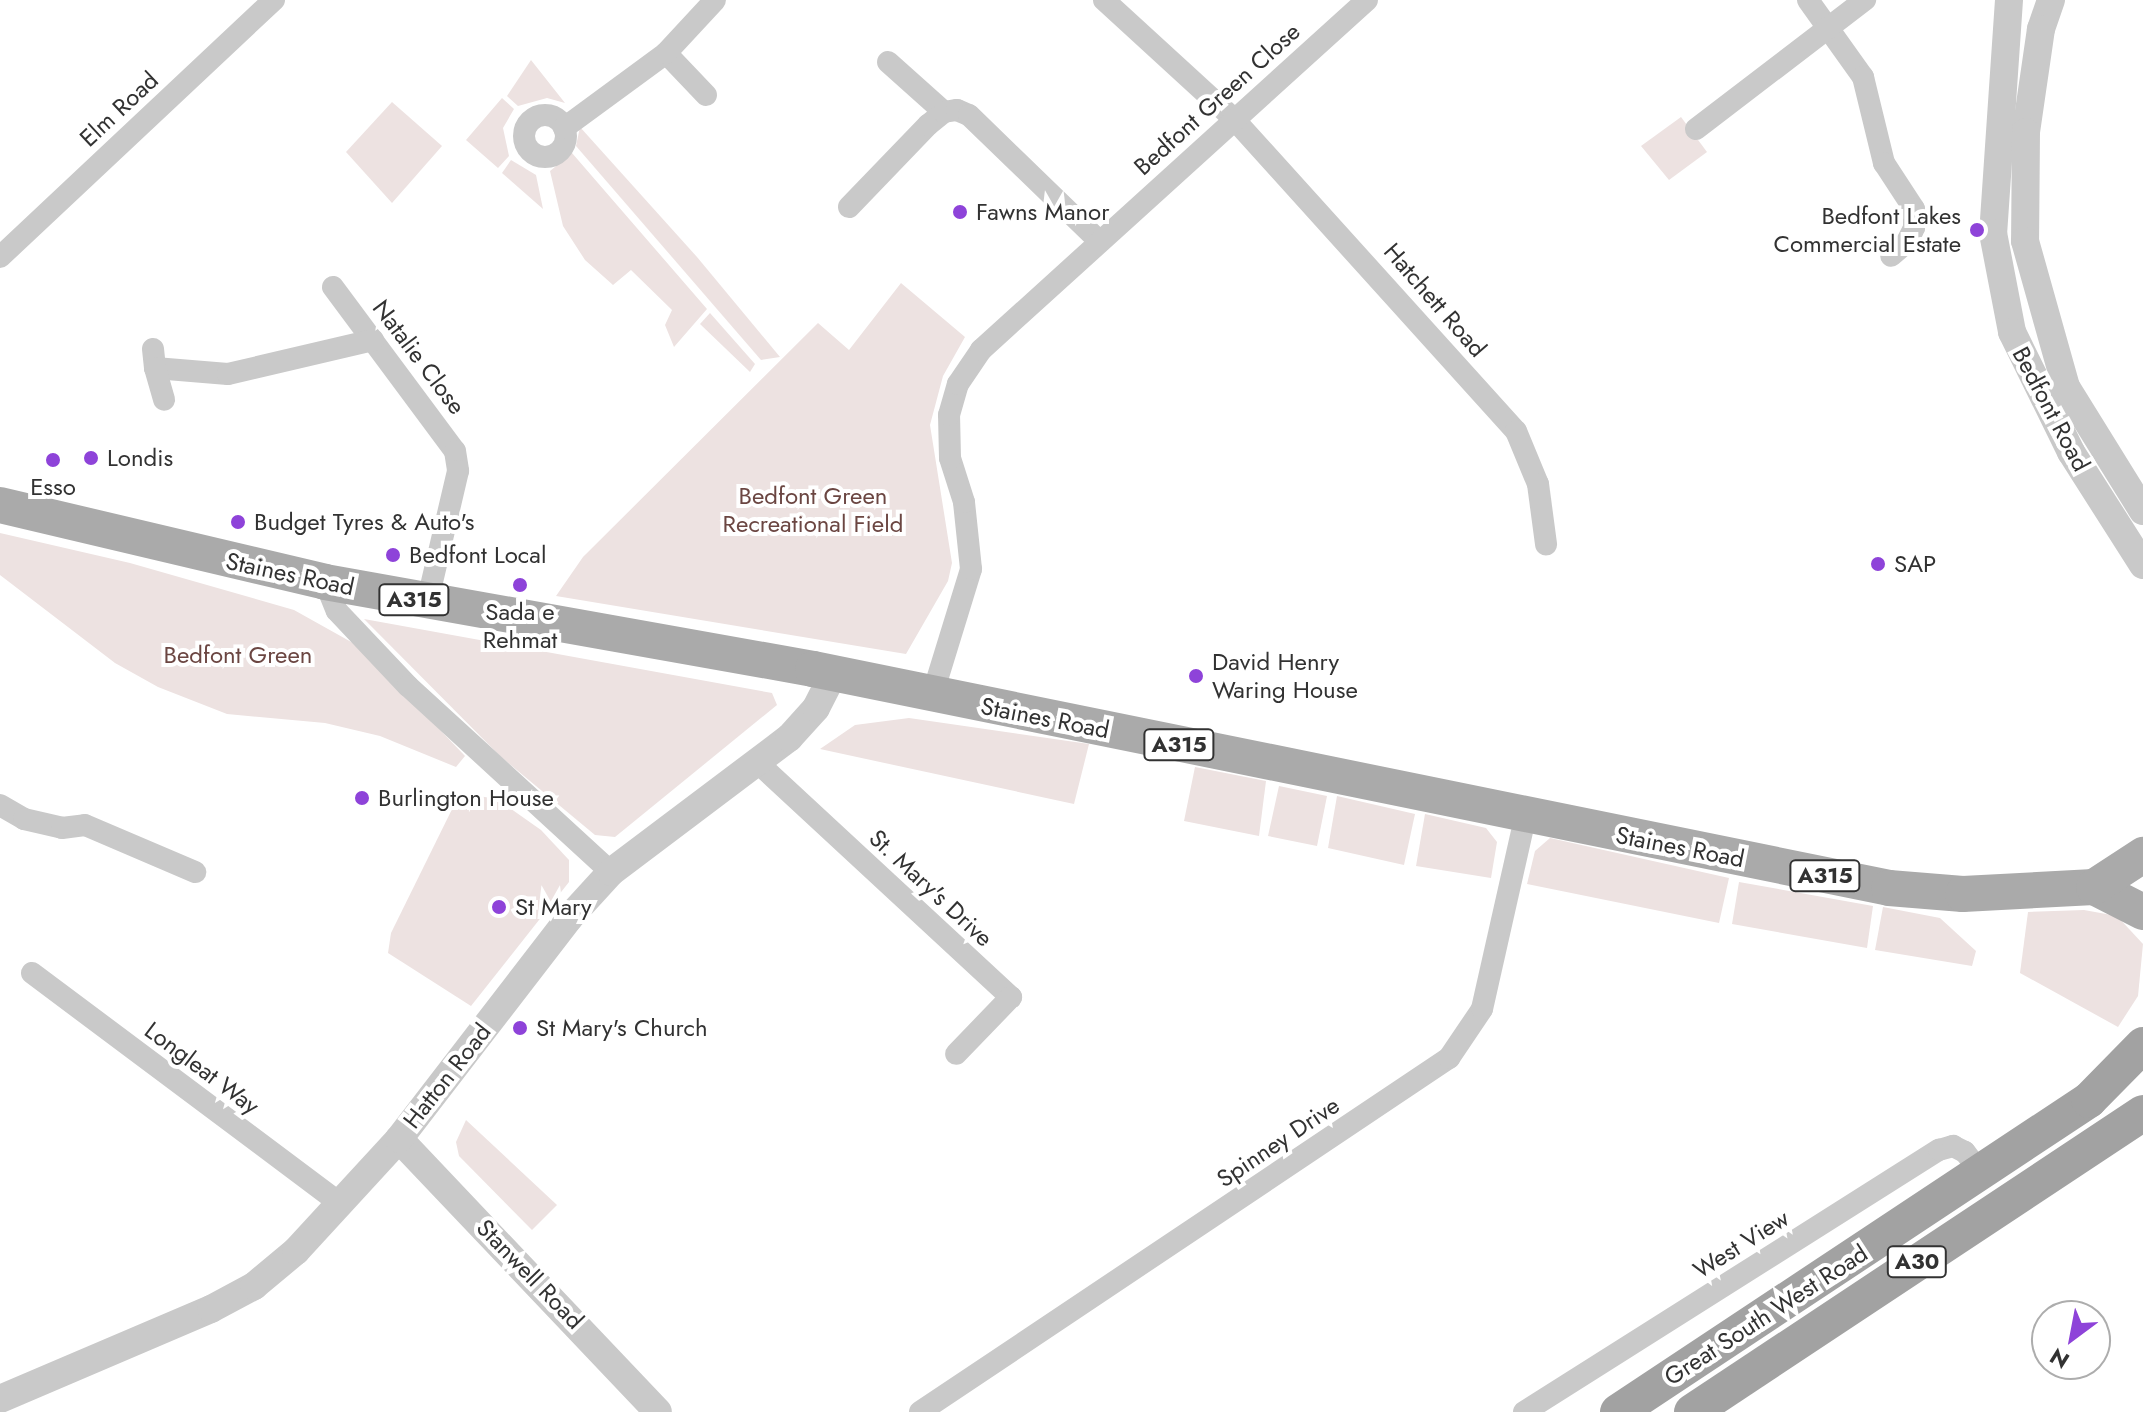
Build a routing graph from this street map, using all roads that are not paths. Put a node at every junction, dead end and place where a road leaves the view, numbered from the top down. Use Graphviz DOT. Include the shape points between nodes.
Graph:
graph roads {
  1 [pos="274,0"];
  2 [pos="715,0"];
  3 [pos="1104,0"];
  4 [pos="1367,0"];
  5 [pos="1808,0"];
  6 [pos="1865,0"];
  7 [pos="2009,0"];
  8 [pos="2051,0"];
  9 [pos="1830,30"];
  10 [pos="666,53"];
  11 [pos="888,62"];
  12 [pos="706,95"];
  13 [pos="944,112"];
  14 [pos="1233,118"];
  15 [pos="564,128"];
  16 [pos="1696,129"];
  17 [pos="849,207"];
  18 [pos="1099,241"];
  19 [pos="1891,256"];
  20 [pos="0,257"];
  21 [pos="333,287"];
  22 [pos="373,340"];
  23 [pos="164,400"];
  24 [pos="0,505"];
  25 [pos="2143,511"];
  26 [pos="1546,544"];
  27 [pos="2143,565"];
  28 [pos="325,582"];
  29 [pos="427,603"];
  30 [pos="833,674"];
  31 [pos="932,696"];
  32 [pos="758,763"];
  33 [pos="0,805"];
  34 [pos="1526,814"];
  35 [pos="2143,855"];
  36 [pos="195,872"];
  37 [pos="611,872"];
  38 [pos="2094,887"];
  39 [pos="2143,912"];
  40 [pos="32,973"];
  41 [pos="2143,1045"];
  42 [pos="956,1054"];
  43 [pos="2143,1113"];
  44 [pos="399,1139"];
  45 [pos="1981,1173"];
  46 [pos="342,1205"];
  47 [pos="0,1399"];
  48 [pos="658,1412"];
  49 [pos="920,1412"];
  50 [pos="1524,1412"];
  51 [pos="1618,1412"];
  52 [pos="1692,1412"];
  1 -- 20 [label="street, Elm Road"];
  2 -- 10 [label="street"];
  3 -- 14 [label="street, Hatchett Road"];
  4 -- 14 [label="street, Bedfont Green Close"];
  5 -- 9 [label="street"];
  6 -- 9 [label="street"];
  7 -- 27 [label="street, Bedfont Road" via="1993,233 2012,332 2071,452"];
  8 -- 25 [label="street, Bedfont Road" via="2041,29 2026,132 2025,241 2066,387"];
  9 -- 16 [label="street"];
  9 -- 19 [label="street" via="1863,77 1884,163 1914,209 1914,228"];
  10 -- 12 [label="street"];
  10 -- 15 [label="street"];
  11 -- 13 [label="street"];
  13 -- 17 [label="street"];
  13 -- 18 [label="street" via="969,115"];
  14 -- 18 [label="street, Bedfont Green Close"];
  14 -- 26 [label="street, Hatchett Road" via="1516,431 1538,484"];
  18 -- 31 [label="street, Bedfont Green Close" via="981,350 958,384 949,415 950,458 964,502 971,569"];
  21 -- 22 [label="street, Natalie Close"];
  22 -- 23 [label="street" via="228,374 154,358"];
  22 -- 29 [label="street, Natalie Close" via="455,451 458,471"];
  24 -- 28 [label="main road, Staines Road / A315"];
  28 -- 29 [label="main road, Staines Road / A315"];
  28 -- 37 [label="street" via="337,611 408,686"];
  29 -- 30 [label="main road, Staines Road / A315"];
  30 -- 31 [label="main road, Staines Road / A315"];
  30 -- 32 [label="street, Hatton Road" via="816,708"];
  31 -- 34 [label="main road, Staines Road / A315"];
  32 -- 37 [label="street, Hatton Road"];
  32 -- 42 [label="street, St. Mary's Drive" via="1011,997"];
  33 -- 36 [label="street" via="24,819 62,828 85,825"];
  34 -- 38 [label="main road, Staines Road / A315" via="1889,888 1963,894"];
  34 -- 49 [label="street, Spinney Drive" via="1482,1009 1465,1042 1449,1058"];
  35 -- 38 [label="main road"];
  37 -- 44 [label="street, Hatton Road" via="569,918"];
  38 -- 39 [label="main road"];
  40 -- 46 [label="street, Longleat Way"];
  41 -- 45 [label="highway, Great South West Road / A30" via="2089,1100"];
  43 -- 52 [label="highway, Great South West Road / A30"];
  44 -- 46 [label="street, Hatton Road"];
  44 -- 48 [label="street, Stanwell Road"];
  45 -- 50 [label="street, West View" via="1965,1152 1953,1146 1939,1150"];
  45 -- 51 [label="highway, Great South West Road / A30"];
  46 -- 47 [label="street, Hatton Road" via="254,1286"];
}
